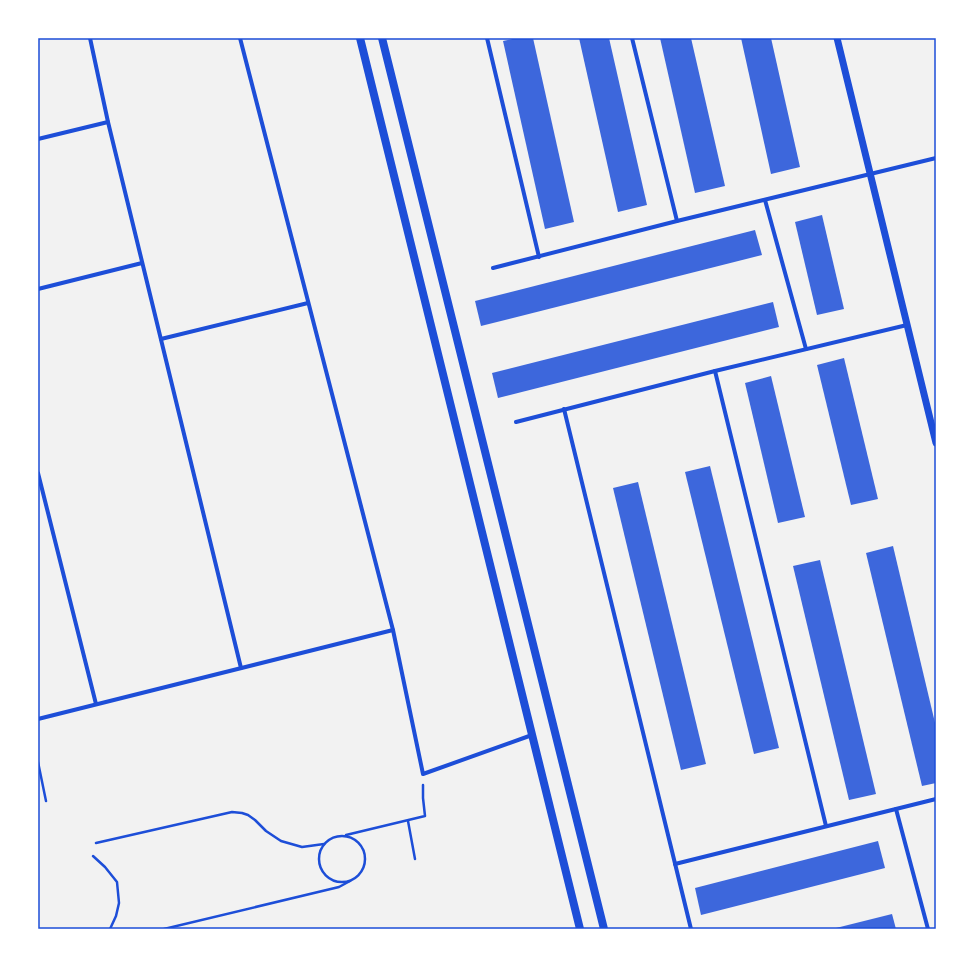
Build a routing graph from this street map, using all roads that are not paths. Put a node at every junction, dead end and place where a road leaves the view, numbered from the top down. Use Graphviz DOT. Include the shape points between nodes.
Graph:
graph roads {
  1 [pos="90,38"];
  2 [pos="240,38"];
  3 [pos="360,38"];
  4 [pos="382,38"];
  5 [pos="487,38"];
  6 [pos="632,38"];
  7 [pos="837,38"];
  8 [pos="108,122"];
  9 [pos="38,139"];
  10 [pos="936,158"];
  11 [pos="870,174"];
  12 [pos="765,200"];
  13 [pos="677,221"];
  14 [pos="538,257"];
  15 [pos="142,262"];
  16 [pos="493,268"];
  17 [pos="38,289"];
  18 [pos="308,303"];
  19 [pos="907,325"];
  20 [pos="161,339"];
  21 [pos="806,349"];
  22 [pos="715,371"];
  23 [pos="564,409"];
  24 [pos="516,422"];
  25 [pos="936,443"];
  26 [pos="38,473"];
  27 [pos="393,630"];
  28 [pos="241,668"];
  29 [pos="96,704"];
  30 [pos="38,719"];
  31 [pos="532,735"];
  32 [pos="936,799"];
  33 [pos="896,809"];
  34 [pos="826,826"];
  35 [pos="675,864"];
  36 [pos="580,929"];
  37 [pos="604,929"];
  38 [pos="691,929"];
  39 [pos="928,929"];
  1 -- 8 [label="street"];
  2 -- 18 [label="street"];
  3 -- 31 [label="main road"];
  4 -- 37 [label="main road"];
  5 -- 14 [label="street"];
  6 -- 13 [label="street"];
  7 -- 11 [label="street"];
  8 -- 9 [label="street"];
  8 -- 15 [label="street"];
  10 -- 11 [label="street"];
  11 -- 12 [label="street"];
  11 -- 19 [label="street"];
  12 -- 13 [label="street"];
  12 -- 21 [label="street"];
  13 -- 14 [label="street"];
  14 -- 16 [label="street"];
  15 -- 17 [label="street"];
  15 -- 20 [label="street"];
  18 -- 20 [label="street"];
  18 -- 27 [label="street"];
  19 -- 21 [label="street"];
  19 -- 25 [label="street"];
  20 -- 28 [label="street"];
  21 -- 22 [label="street"];
  22 -- 23 [label="street"];
  22 -- 34 [label="street"];
  23 -- 24 [label="street"];
  23 -- 35 [label="street"];
  26 -- 29 [label="street"];
  27 -- 28 [label="street"];
  27 -- 31 [label="street" via="423,774"];
  28 -- 29 [label="street"];
  29 -- 30 [label="street"];
  31 -- 36 [label="main road"];
  32 -- 33 [label="street"];
  33 -- 34 [label="street"];
  33 -- 39 [label="street"];
  34 -- 35 [label="street"];
  35 -- 38 [label="street"];
}
